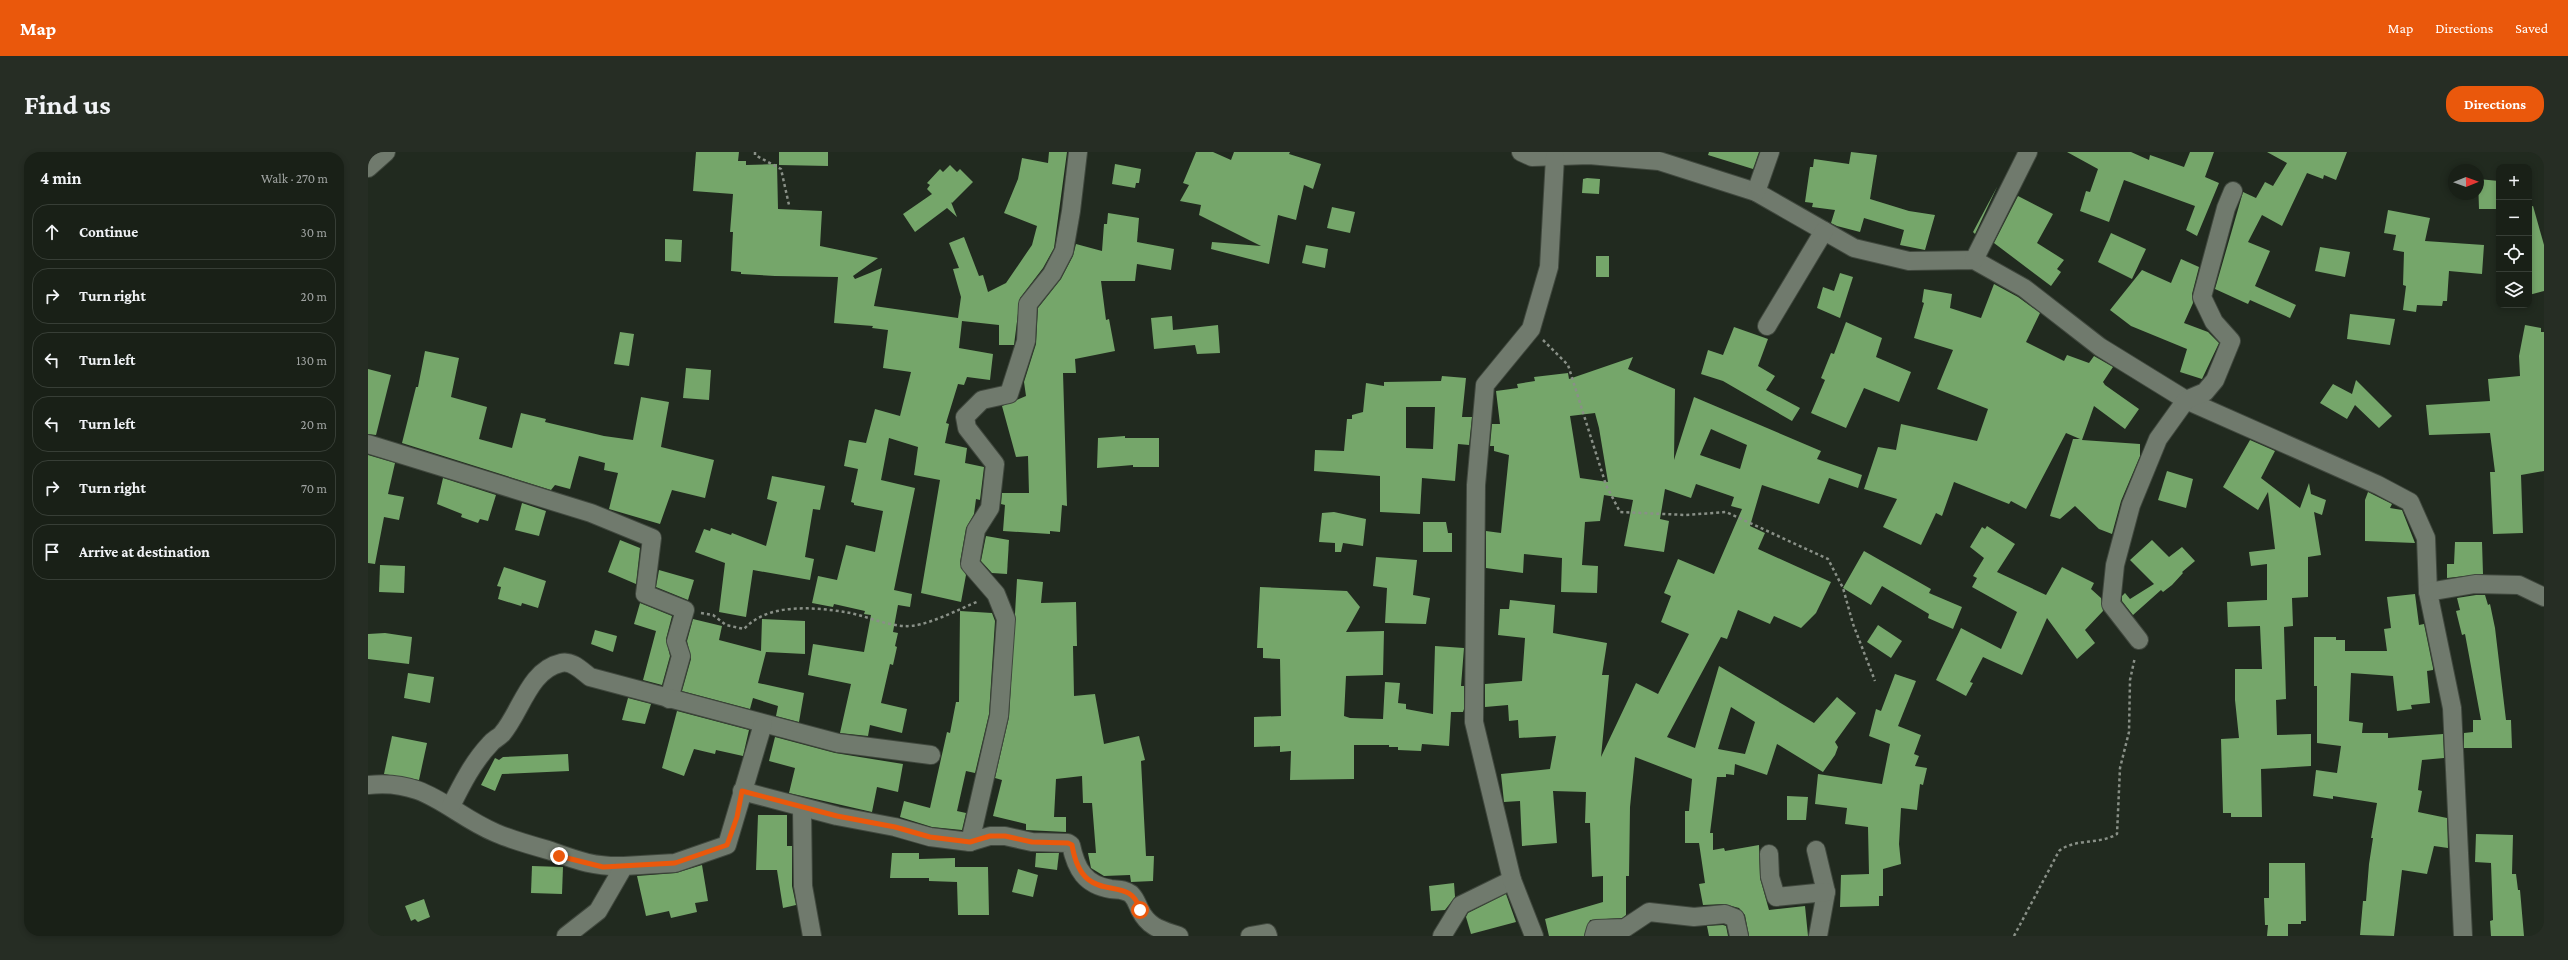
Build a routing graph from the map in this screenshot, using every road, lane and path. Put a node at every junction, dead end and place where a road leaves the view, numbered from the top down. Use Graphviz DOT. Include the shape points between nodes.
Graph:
graph roads {
  1 [pos="386,152"];
  2 [pos="754,152"];
  3 [pos="1078,152"];
  4 [pos="1521,152"];
  5 [pos="1770,152"];
  6 [pos="2028,152"];
  7 [pos="1555,157"];
  8 [pos="368,168"];
  9 [pos="2232,191"];
  10 [pos="1756,192"];
  11 [pos="789,205"];
  12 [pos="1824,231"];
  13 [pos="1974,260"];
  14 [pos="1767,326"];
  15 [pos="1531,329"];
  16 [pos="2186,400"];
  17 [pos="368,444"];
  18 [pos="2428,592"];
  19 [pos="996,594"];
  20 [pos="2544,597"];
  21 [pos="684,610"];
  22 [pos="2139,640"];
  23 [pos="1876,681"];
  24 [pos="669,699"];
  25 [pos="763,724"];
  26 [pos="931,755"];
  27 [pos="368,785"];
  28 [pos="742,791"];
  29 [pos="451,806"];
  30 [pos="802,808"];
  31 [pos="970,842"];
  32 [pos="1816,850"];
  33 [pos="1769,854"];
  34 [pos="624,866"];
  35 [pos="1512,880"];
  36 [pos="1826,892"];
  37 [pos="570,935"];
  38 [pos="812,936"];
  39 [pos="1179,936"];
  40 [pos="1250,936"];
  41 [pos="1268,936"];
  42 [pos="1442,936"];
  43 [pos="1534,936"];
  44 [pos="1594,936"];
  45 [pos="1739,936"];
  46 [pos="1818,936"];
  47 [pos="2014,936"];
  48 [pos="2463,936"];
  1 -- 8 [label="street"];
  2 -- 11 [label="path" via="780,169"];
  3 -- 19 [label="street" via="1064,251 1052,274 1028,304 1026,341 1009,394 982,400 966,417 967,428 995,464 990,508 976,530 970,564"];
  4 -- 7 [label="street" via="1532,157"];
  5 -- 10 [label="street"];
  6 -- 13 [label="street"];
  7 -- 10 [label="street" via="1589,155 1659,161"];
  7 -- 15 [label="street" via="1549,267"];
  9 -- 16 [label="street" via="2202,297 2214,322 2231,341 2215,380 2205,392"];
  10 -- 12 [label="street"];
  12 -- 13 [label="street" via="1854,248 1908,261"];
  12 -- 14 [label="street"];
  13 -- 16 [label="street" via="2024,288 2100,347"];
  15 -- 23 [label="path" via="1568,365 1606,485 1620,512 1686,515 1726,512 1828,559 1843,588 1853,624"];
  15 -- 35 [label="street" via="1486,385 1476,485 1473,602 1474,722"];
  16 -- 18 [label="street" via="2378,485 2410,502 2426,538"];
  16 -- 22 [label="street" via="2158,439 2130,505 2116,565 2111,604"];
  17 -- 21 [label="street" via="591,513 652,538 645,594"];
  18 -- 20 [label="street" via="2475,584 2518,585"];
  18 -- 48 [label="street" via="2452,708"];
  19 -- 21 [label="path" via="923,623 905,627 845,612 802,609 768,612 754,619 744,629 726,625 713,615"];
  19 -- 31 [label="street" via="1006,619 999,716"];
  21 -- 24 [label="street" via="676,641 681,656"];
  22 -- 47 [label="path" via="2130,680 2129,732 2120,768 2117,834 2106,841 2067,844 2059,851"];
  24 -- 25 [label="street"];
  24 -- 29 [label="street" via="590,677 573,664 563,662 553,665 540,675 502,734 490,743 468,772"];
  25 -- 26 [label="street" via="838,743"];
  25 -- 28 [label="street"];
  27 -- 29 [label="street" via="400,787 429,793"];
  28 -- 30 [label="street"];
  28 -- 34 [label="street" via="737,817 727,845 675,863"];
  29 -- 34 [label="street" via="495,833 559,856 603,867"];
  30 -- 31 [label="street" via="895,827 930,837"];
  30 -- 38 [label="street" via="803,886"];
  31 -- 39 [label="street" via="990,836 1005,836 1032,842 1068,843 1072,845 1076,864 1085,879 1100,886 1124,890 1132,895 1156,930"];
  32 -- 36 [label="street"];
  33 -- 36 [label="street" via="1770,877 1776,897"];
  34 -- 37 [label="street" via="598,911"];
  35 -- 42 [label="street" via="1461,905"];
  35 -- 43 [label="street"];
  36 -- 46 [label="street"];
  40 -- 41 [label="street" via="1267,933"];
  44 -- 45 [label="street" via="1596,929 1625,928 1641,915 1657,912 1694,917 1725,914 1735,918"];
}
